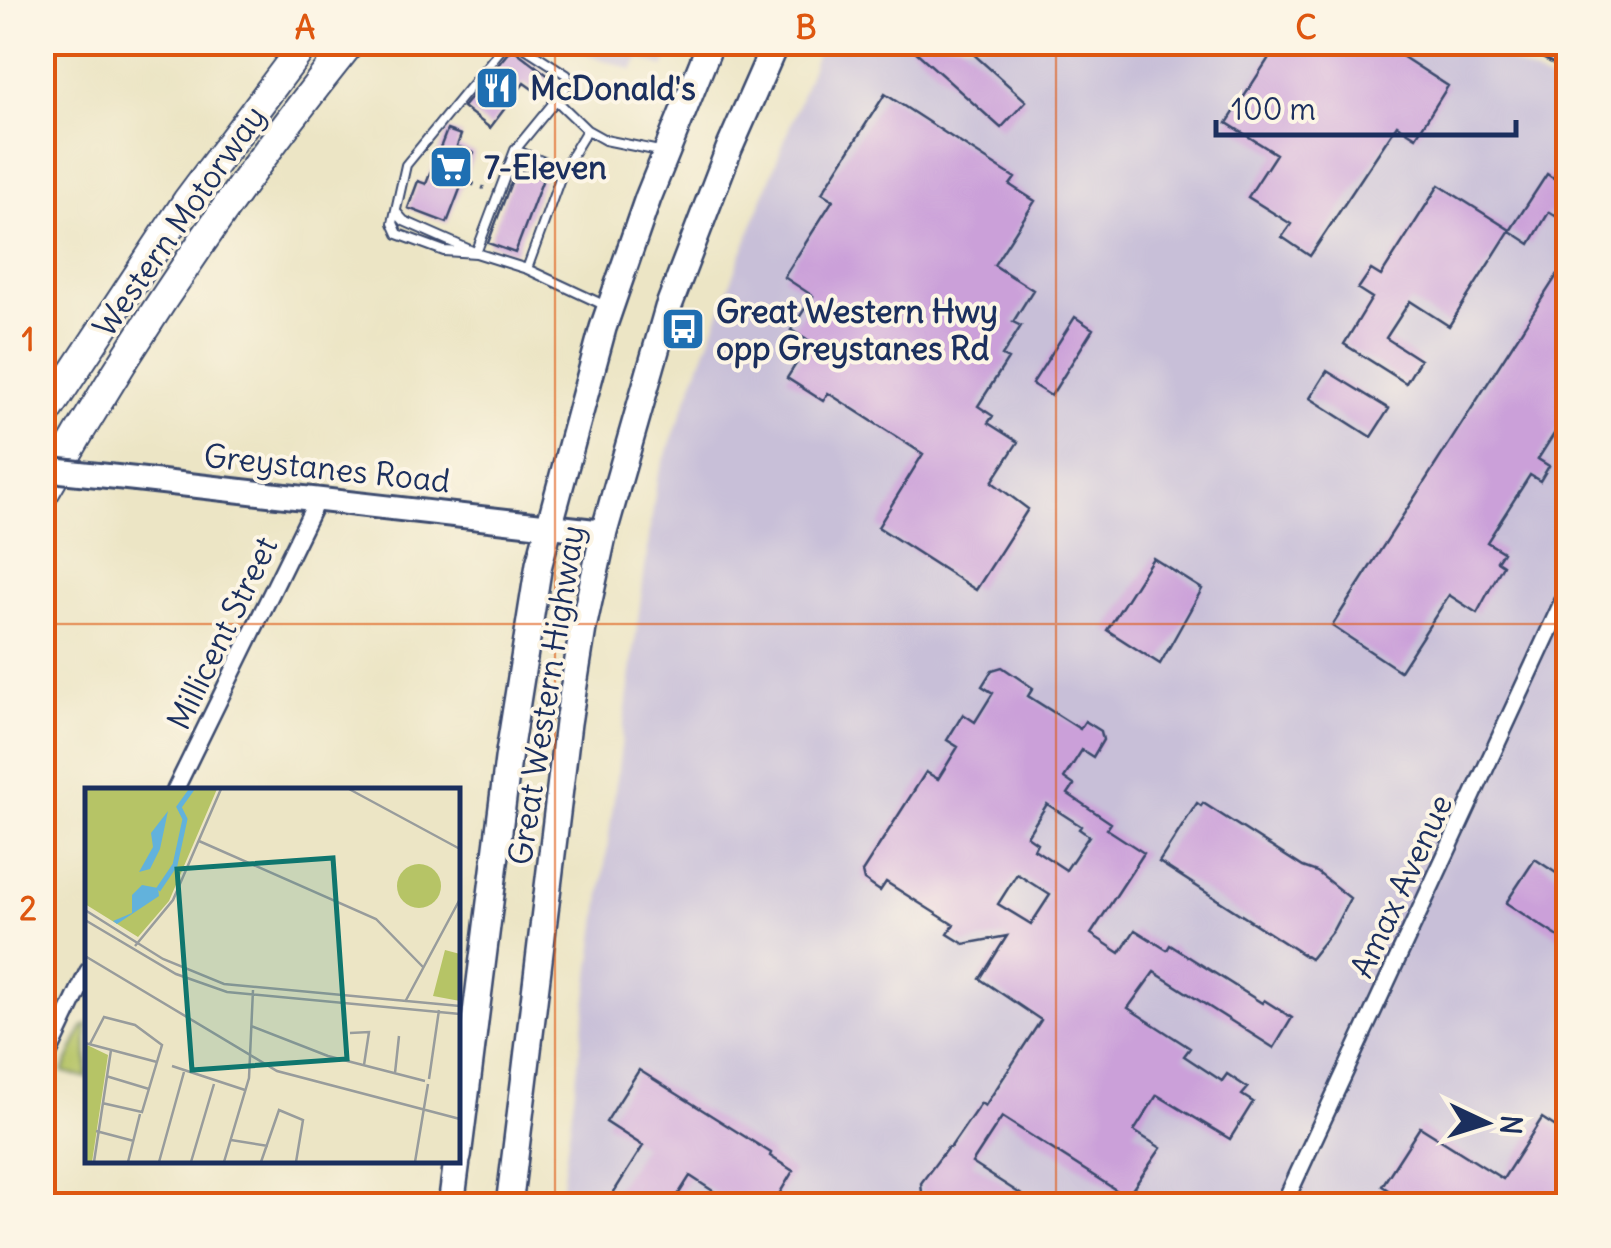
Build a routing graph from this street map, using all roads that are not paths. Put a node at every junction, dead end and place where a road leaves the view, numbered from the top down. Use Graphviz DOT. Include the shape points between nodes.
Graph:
graph roads {
  1 [pos="306,42"];
  2 [pos="351,42"];
  3 [pos="507,42"];
  4 [pos="516,42"];
  5 [pos="711,42"];
  6 [pos="776,42"];
  7 [pos="1539,42"];
  8 [pos="1568,58"];
  9 [pos="556,100"];
  10 [pos="587,130"];
  11 [pos="514,150"];
  12 [pos="666,152"];
  13 [pos="562,170"];
  14 [pos="395,210"];
  15 [pos="476,252"];
  16 [pos="526,270"];
  17 [pos="610,308"];
  18 [pos="42,420"];
  19 [pos="42,469"];
  20 [pos="42,497"];
  21 [pos="317,500"];
  22 [pos="549,526"];
  23 [pos="604,532"];
  24 [pos="1568,590"];
  25 [pos="176,788"];
  26 [pos="82,994"];
  27 [pos="42,1068"];
  28 [pos="460,1135"];
  29 [pos="456,1163"];
  30 [pos="451,1206"];
  31 [pos="509,1206"];
  32 [pos="1283,1206"];
  1 -- 18 [label="highway, Western Motorway" via="187,201"];
  2 -- 20 [label="highway, Western Motorway" via="200,245"];
  3 -- 14 [label="lane" via="406,165"];
  4 -- 9 [label="lane" via="567,75"];
  5 -- 12 [label="highway, Great Western Highway"];
  6 -- 23 [label="highway, Great Western Highway" via="668,308"];
  7 -- 8 [label="main road"];
  9 -- 10 [label="lane"];
  9 -- 11 [label="lane"];
  10 -- 12 [label="lane" via="604,140"];
  10 -- 13 [label="lane"];
  11 -- 13 [label="lane"];
  11 -- 15 [label="lane"];
  12 -- 17 [label="highway, Great Western Highway"];
  13 -- 16 [label="lane"];
  14 -- 15 [label="lane"];
  14 -- 15 [label="lane" via="398,234 444,250"];
  15 -- 16 [label="lane"];
  16 -- 17 [label="lane"];
  17 -- 22 [label="highway, Great Western Highway"];
  19 -- 21 [label="main road, Greystanes Road, bridge"];
  21 -- 22 [label="main road, Greystanes Road"];
  21 -- 25 [label="street, Millicent Street"];
  22 -- 23 [label="main road, Greystanes Road"];
  22 -- 28 [label="highway, Great Western Highway" via="510,741"];
  23 -- 31 [label="highway, Great Western Highway" via="568,722"];
  24 -- 32 [label="street, Amax Avenue"];
  26 -- 27 [label="street"];
  29 -- 30 [label="highway, Great Western Highway"];
}
